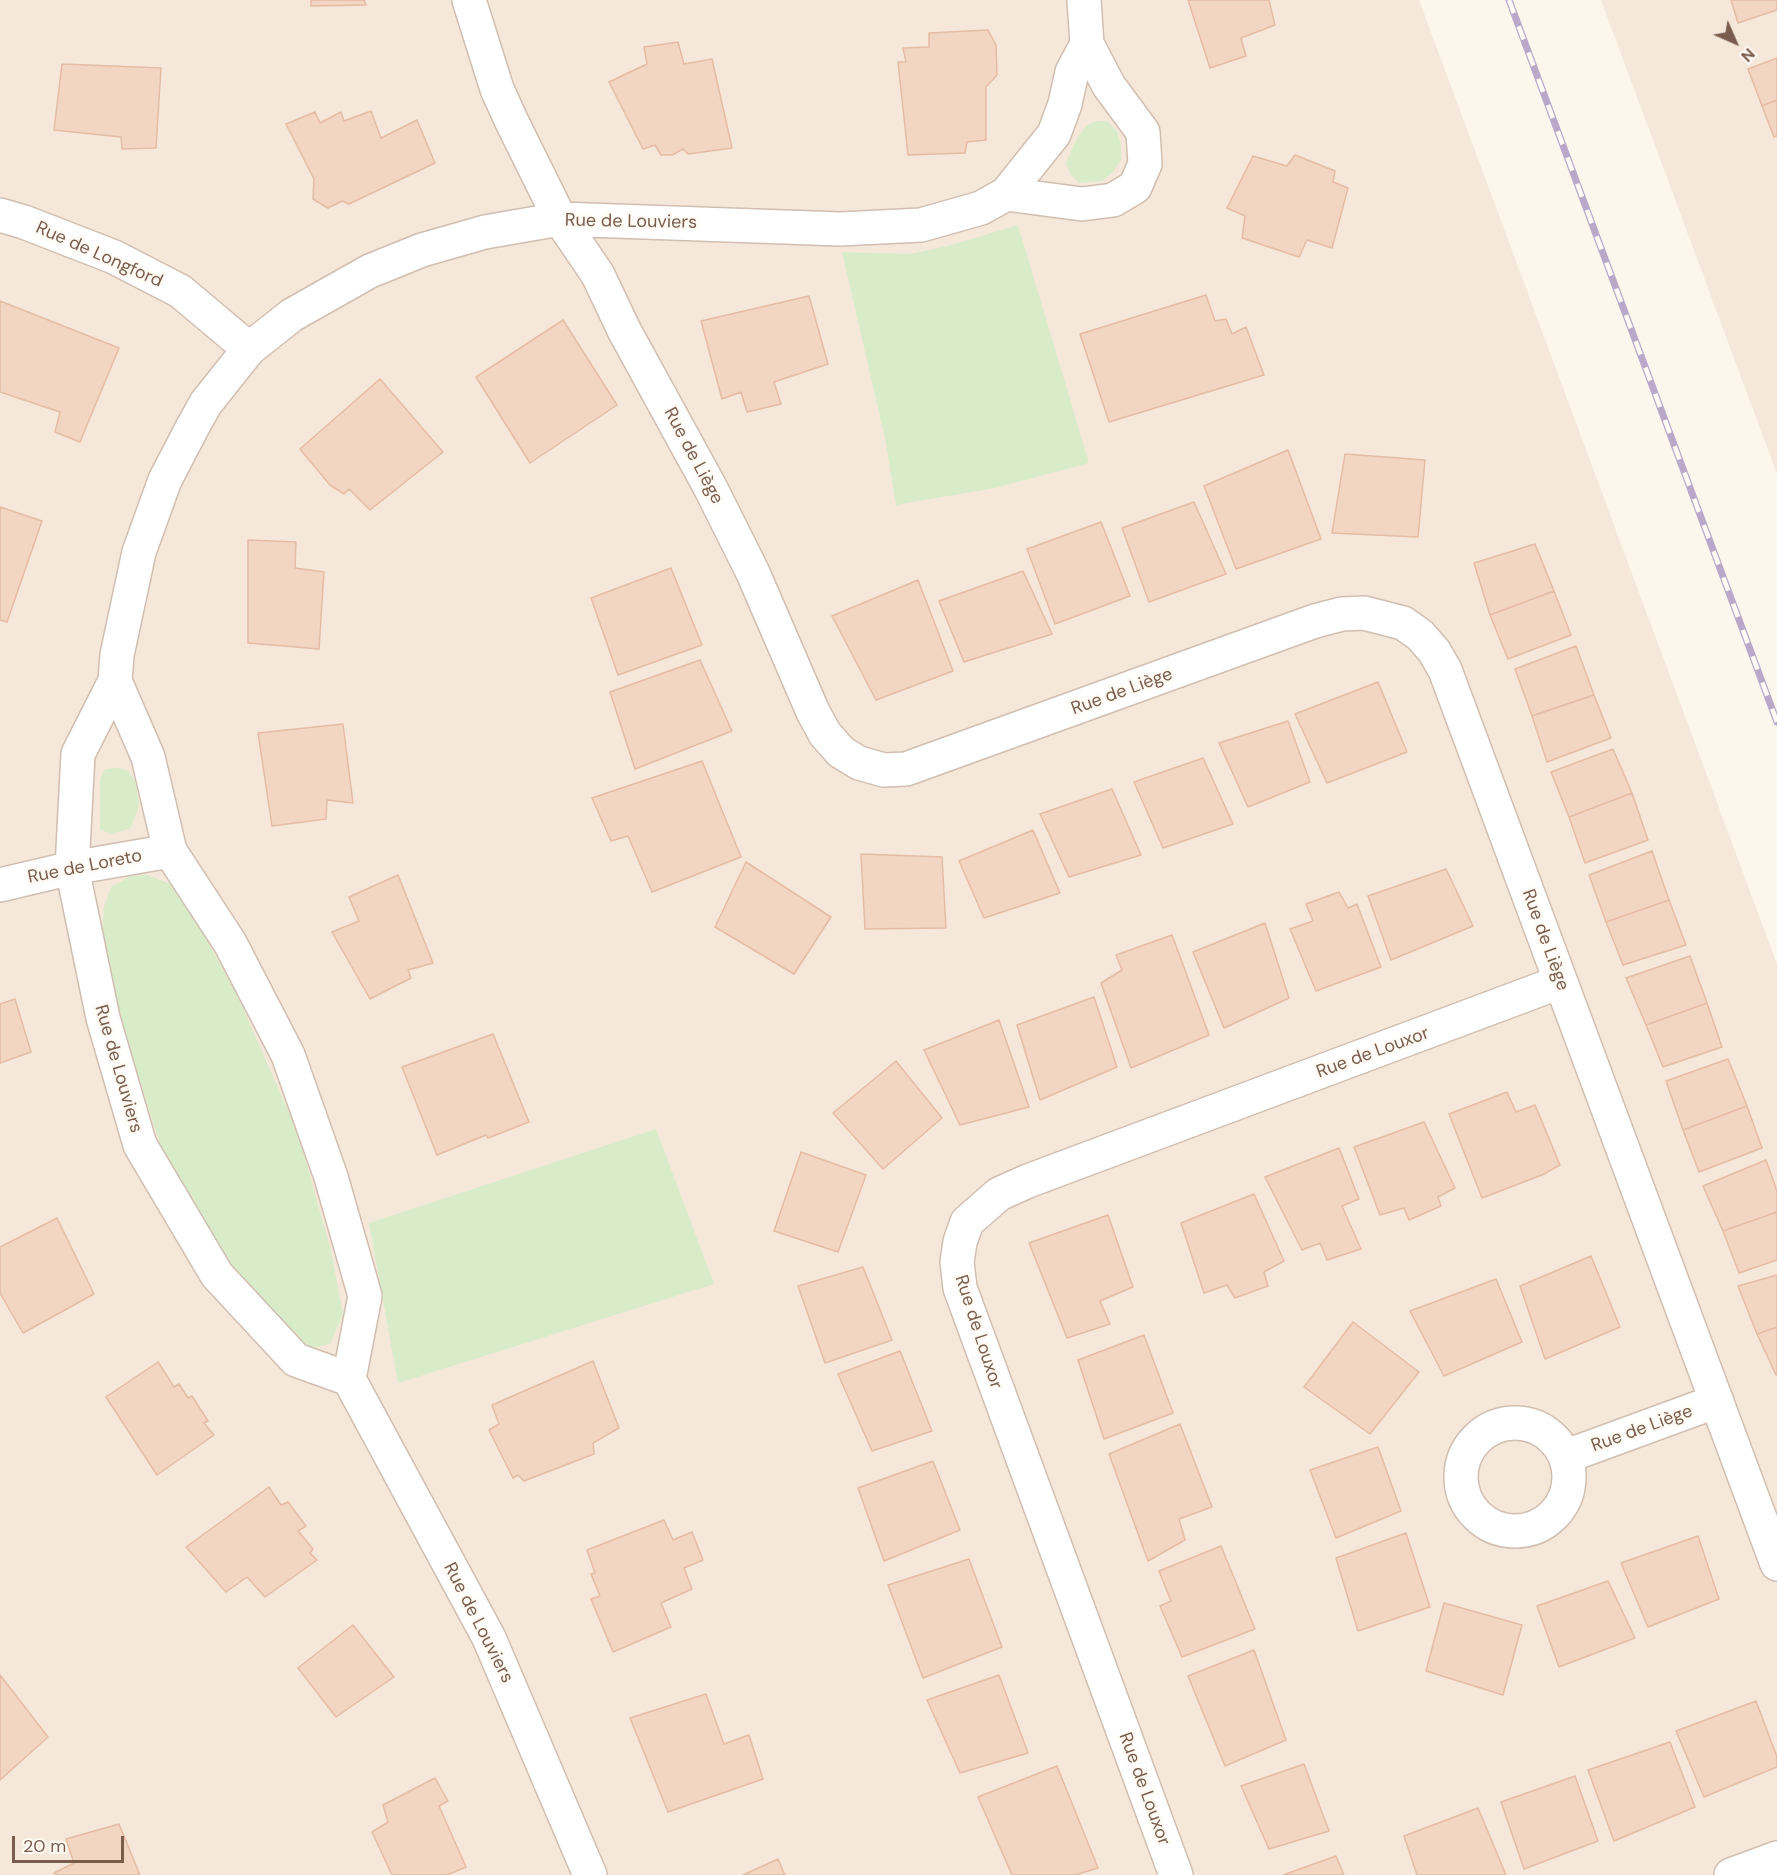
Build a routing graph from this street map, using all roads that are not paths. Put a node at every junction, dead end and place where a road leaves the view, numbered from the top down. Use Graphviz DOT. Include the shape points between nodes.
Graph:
graph roads {
  1 [pos="469,0"];
  2 [pos="1084,0"];
  3 [pos="1087,44"];
  4 [pos="1006,194"];
  5 [pos="0,215"];
  6 [pos="560,219"];
  7 [pos="249,349"];
  8 [pos="115,681"];
  9 [pos="170,851"];
  10 [pos="72,868"];
  11 [pos="0,885"];
  12 [pos="1560,982"];
  13 [pos="349,1379"];
  14 [pos="1717,1401"];
  15 [pos="1568,1456"];
  16 [pos="1777,1564"];
  17 [pos="1777,1858"];
  18 [pos="590,1875"];
  19 [pos="1176,1875"];
  20 [pos="1731,1875"];
  1 -- 6 [label="street, Rue de Liège" via="497,89"];
  2 -- 3 [label="street"];
  3 -- 4 [label="street, Rue de Louviers" via="1072,72 1054,134"];
  3 -- 4 [label="street" via="1109,86 1143,132 1145,164 1135,187 1113,200 1082,204"];
  4 -- 6 [label="street, Rue de Louviers" via="981,208 921,225 840,229"];
  5 -- 7 [label="street, Rue de Longford" via="114,257 180,291"];
  6 -- 7 [label="street, Rue de Louviers" via="485,232 370,271 292,315"];
  6 -- 12 [label="street, Rue de Liège" via="598,275 753,573 813,712 841,752 859,763 884,770 906,769 1315,621 1342,614 1383,616 1420,635 1445,670"];
  7 -- 8 [label="street, Rue de Louviers" via="206,404 165,480 134,572"];
  8 -- 9 [label="street" via="148,757"];
  8 -- 10 [label="street, Rue de Louviers" via="78,754"];
  9 -- 10 [label="street, Rue de Loreto"];
  9 -- 13 [label="street" via="230,943 288,1055 327,1166 365,1296"];
  10 -- 11 [label="street, Rue de Loreto"];
  10 -- 13 [label="street, Rue de Louviers" via="103,1018 140,1145 217,1275 296,1360"];
  12 -- 14 [label="street, Rue de Liège"];
  12 -- 19 [label="street, Rue de Louxor" via="1028,1181 999,1194 968,1222 957,1262 963,1296"];
  13 -- 18 [label="street, Rue de Louviers" via="489,1638"];
  14 -- 15 [label="street, Rue de Liège"];
  14 -- 16 [label="street, Rue de Liège"];
  17 -- 20 [label="street"];
}
